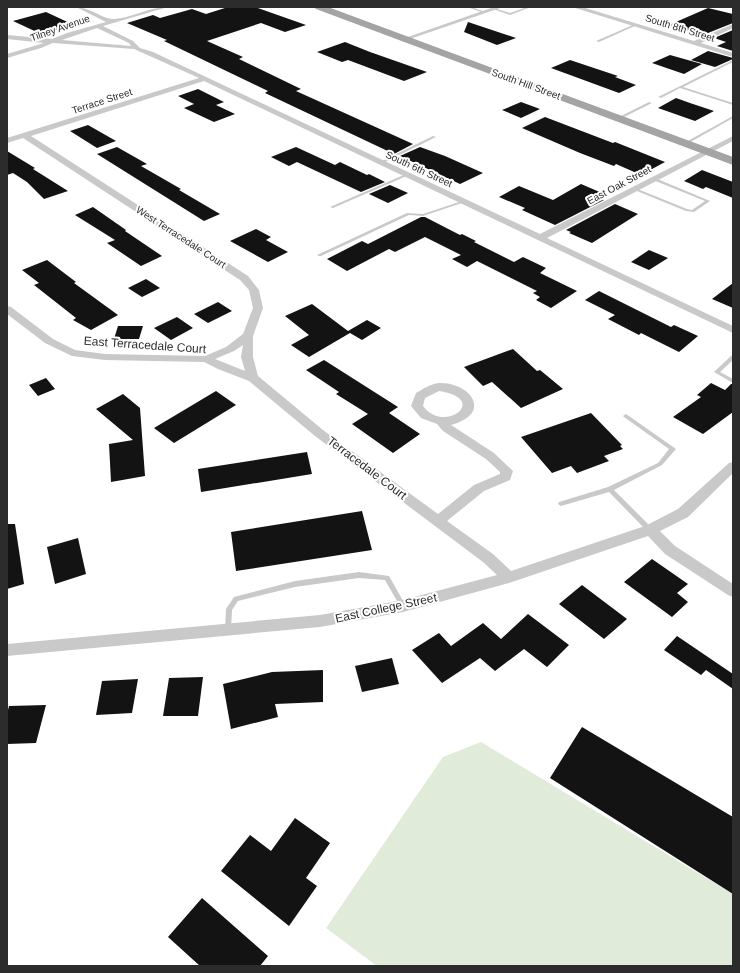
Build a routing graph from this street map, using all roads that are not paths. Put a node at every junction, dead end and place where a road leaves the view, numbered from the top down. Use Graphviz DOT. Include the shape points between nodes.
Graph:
graph roads {
  1 [pos="79,7"];
  2 [pos="166,7"];
  3 [pos="319,7"];
  4 [pos="468,7"];
  5 [pos="530,7"];
  6 [pos="575,7"];
  7 [pos="497,8"];
  8 [pos="485,12"];
  9 [pos="112,22"];
  10 [pos="636,25"];
  11 [pos="97,26"];
  12 [pos="733,26"];
  13 [pos="7,37"];
  14 [pos="406,39"];
  15 [pos="55,40"];
  16 [pos="598,41"];
  17 [pos="695,43"];
  18 [pos="138,49"];
  19 [pos="733,55"];
  20 [pos="7,56"];
  21 [pos="733,60"];
  22 [pos="204,79"];
  23 [pos="680,87"];
  24 [pos="660,97"];
  25 [pos="650,103"];
  26 [pos="733,104"];
  27 [pos="733,117"];
  28 [pos="619,118"];
  29 [pos="25,136"];
  30 [pos="434,137"];
  31 [pos="733,138"];
  32 [pos="7,141"];
  33 [pos="686,143"];
  34 [pos="707,151"];
  35 [pos="733,161"];
  36 [pos="380,163"];
  37 [pos="406,175"];
  38 [pos="654,179"];
  39 [pos="634,189"];
  40 [pos="463,202"];
  41 [pos="332,208"];
  42 [pos="540,238"];
  43 [pos="319,255"];
  44 [pos="7,309"];
  45 [pos="733,330"];
  46 [pos="248,336"];
  47 [pos="733,357"];
  48 [pos="206,360"];
  49 [pos="222,367"];
  50 [pos="253,378"];
  51 [pos="733,381"];
  52 [pos="626,416"];
  53 [pos="441,421"];
  54 [pos="733,466"];
  55 [pos="610,490"];
  56 [pos="561,504"];
  57 [pos="438,522"];
  58 [pos="650,530"];
  59 [pos="509,577"];
  60 [pos="733,591"];
  61 [pos="403,606"];
  62 [pos="228,630"];
  63 [pos="7,650"];
  1 -- 9 [label="street"];
  2 -- 9 [label="street, Tilney Avenue"];
  3 -- 14 [label="main road, South Hill Street"];
  4 -- 8 [label="lane"];
  5 -- 7 [label="lane" via="510,14"];
  6 -- 10 [label="street, South 8th Street"];
  7 -- 8 [label="street"];
  8 -- 14 [label="street"];
  9 -- 11 [label="street, Tilney Avenue"];
  10 -- 16 [label="lane"];
  10 -- 17 [label="street, South 8th Street"];
  11 -- 15 [label="street, Tilney Avenue"];
  11 -- 18 [label="street, South 6th Street" via="131,42"];
  12 -- 17 [label="street"];
  13 -- 15 [label="street"];
  14 -- 28 [label="main road, South Hill Street"];
  15 -- 18 [label="street"];
  15 -- 20 [label="street, Tilney Avenue"];
  17 -- 19 [label="street, South 8th Street"];
  18 -- 22 [label="street, South 6th Street"];
  21 -- 23 [label="lane"];
  22 -- 29 [label="street, Terrace Street"];
  22 -- 36 [label="street, South 6th Street"];
  23 -- 24 [label="lane"];
  23 -- 26 [label="lane"];
  25 -- 28 [label="lane"];
  27 -- 33 [label="lane"];
  28 -- 33 [label="main road, South Hill Street"];
  29 -- 32 [label="street, Terrace Street"];
  29 -- 46 [label="street, West Terracedale Court" via="244,278 254,290 258,308"];
  30 -- 36 [label="lane"];
  31 -- 34 [label="street, East Oak Street"];
  33 -- 34 [label="main road, South Hill Street"];
  34 -- 35 [label="main road, South Hill Street"];
  34 -- 38 [label="street, East Oak Street"];
  36 -- 37 [label="street, South 6th Street"];
  37 -- 40 [label="street, South 6th Street"];
  37 -- 41 [label="lane"];
  38 -- 39 [label="street, East Oak Street"];
  38 -- 39 [label="lane" via="708,201 693,211 686,210"];
  39 -- 42 [label="street, East Oak Street"];
  40 -- 42 [label="street, South 6th Street"];
  40 -- 43 [label="lane" via="423,215 408,214"];
  42 -- 45 [label="street, South 6th Street"];
  44 -- 48 [label="street, East Terracedale Court" via="49,341 72,353 105,357"];
  46 -- 48 [label="street" via="230,349"];
  46 -- 50 [label="street, West Terracedale Court" via="247,356"];
  47 -- 51 [label="lane" via="717,372"];
  48 -- 49 [label="street, East Terracedale Court"];
  49 -- 50 [label="street, Terracedale Court"];
  50 -- 57 [label="street, Terracedale Court" via="319,433"];
  52 -- 55 [label="lane" via="673,450 660,464"];
  53 -- 57 [label="street" via="507,471 505,477 479,488"];
  54 -- 58 [label="street, East College Street" via="683,513"];
  55 -- 56 [label="lane"];
  55 -- 58 [label="lane"];
  57 -- 59 [label="street, Terracedale Court" via="488,558"];
  58 -- 59 [label="street, East College Street"];
  58 -- 60 [label="street" via="670,550"];
  59 -- 61 [label="street, East College Street"];
  61 -- 62 [label="street, East College Street" via="320,621"];
  61 -- 62 [label="lane" via="387,578 359,576 309,582 236,599 228,609"];
  62 -- 63 [label="street, East College Street"];
}
